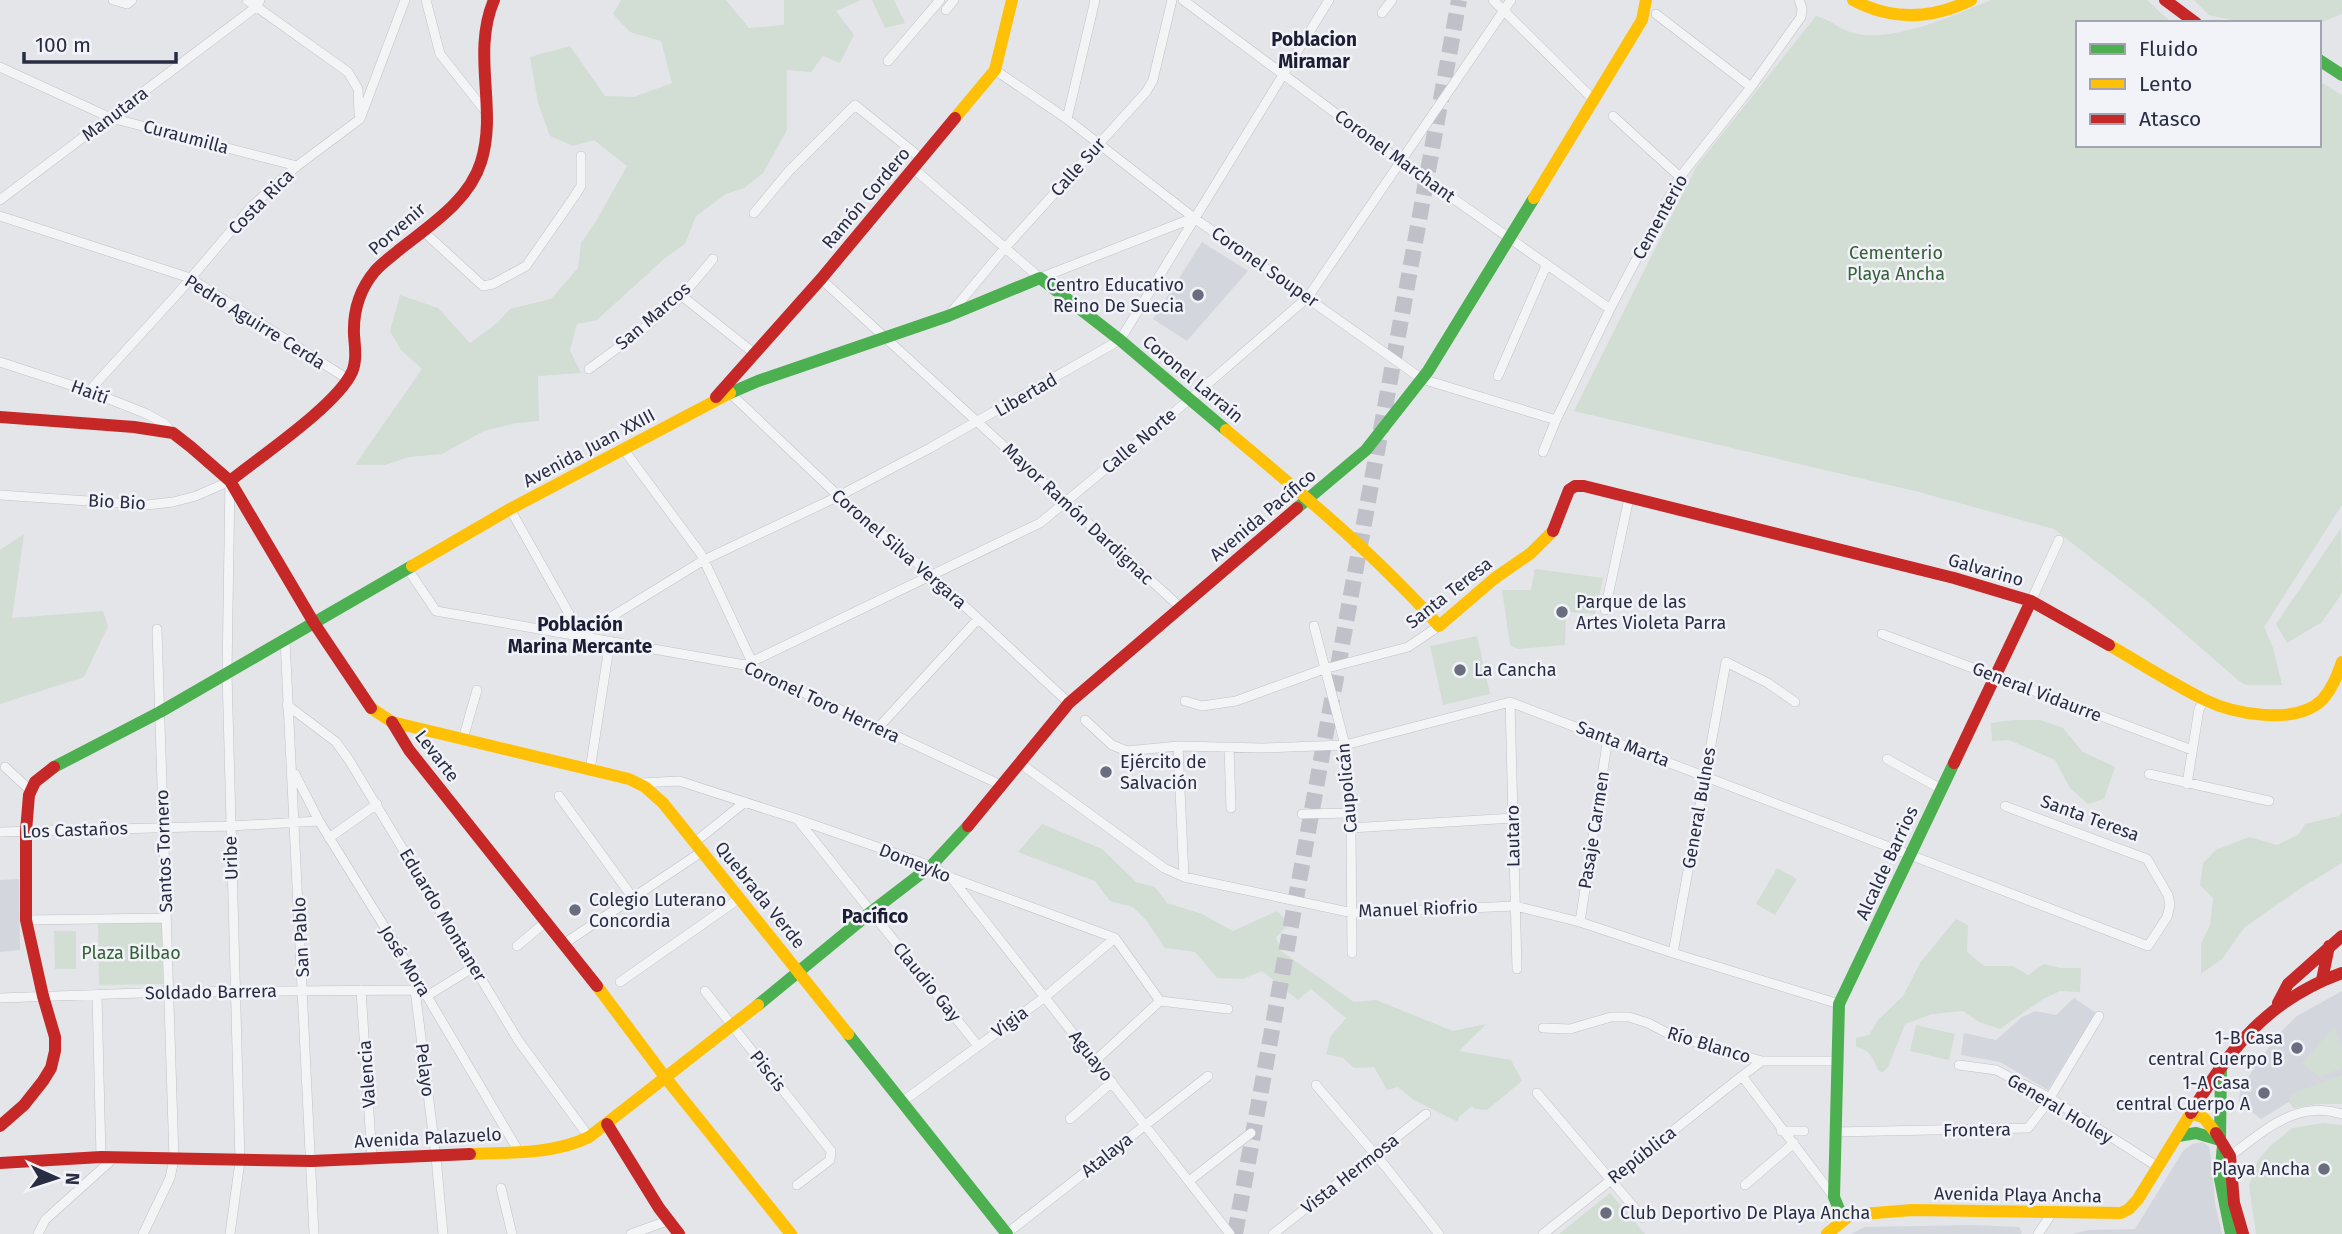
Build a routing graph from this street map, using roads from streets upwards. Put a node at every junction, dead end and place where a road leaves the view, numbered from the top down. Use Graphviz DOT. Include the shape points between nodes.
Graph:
graph roads {
  1 [pos="113,0"];
  2 [pos="132,0"];
  3 [pos="247,0"];
  4 [pos="405,0"];
  5 [pos="426,0"];
  6 [pos="494,0"];
  7 [pos="940,0"];
  8 [pos="954,0"];
  9 [pos="1012,0"];
  10 [pos="1095,0"];
  11 [pos="1172,0"];
  12 [pos="1183,0"];
  13 [pos="1329,0"];
  14 [pos="1392,0"];
  15 [pos="1493,0"];
  16 [pos="1511,0"];
  17 [pos="1646,0"];
  18 [pos="1799,0"];
  19 [pos="1853,0"];
  20 [pos="1970,0"];
  21 [pos="2165,0"];
  22 [pos="258,4"];
  23 [pos="946,10"];
  24 [pos="1503,11"];
  25 [pos="1382,13"];
  26 [pos="1656,14"];
  27 [pos="2193,21"];
  28 [pos="888,61"];
  29 [pos="2321,61"];
  30 [pos="0,67"];
  31 [pos="995,71"];
  32 [pos="1282,74"];
  33 [pos="2342,75"];
  34 [pos="1751,87"];
  35 [pos="1593,99"];
  36 [pos="486,112"];
  37 [pos="1613,116"];
  38 [pos="111,118"];
  39 [pos="360,119"];
  40 [pos="1067,119"];
  41 [pos="1099,145"];
  42 [pos="581,156"];
  43 [pos="1400,161"];
  44 [pos="918,164"];
  45 [pos="297,166"];
  46 [pos="1680,177"];
  47 [pos="0,200"];
  48 [pos="754,214"];
  49 [pos="0,216"];
  50 [pos="1194,218"];
  51 [pos="423,231"];
  52 [pos="1509,238"];
  53 [pos="1004,249"];
  54 [pos="713,258"];
  55 [pos="1546,266"];
  56 [pos="190,278"];
  57 [pos="1040,278"];
  58 [pos="821,279"];
  59 [pos="682,296"];
  60 [pos="1308,297"];
  61 [pos="1610,309"];
  62 [pos="948,316"];
  63 [pos="886,337"];
  64 [pos="1120,340"];
  65 [pos="755,354"];
  66 [pos="2,362"];
  67 [pos="589,369"];
  68 [pos="1498,376"];
  69 [pos="1422,379"];
  70 [pos="349,380"];
  71 [pos="89,391"];
  72 [pos="731,394"];
  73 [pos="1190,399"];
  74 [pos="714,400"];
  75 [pos="0,417"];
  76 [pos="1556,419"];
  77 [pos="979,422"];
  78 [pos="173,433"];
  79 [pos="624,450"];
  80 [pos="1543,452"];
  81 [pos="230,481"];
  82 [pos="1575,486"];
  83 [pos="0,495"];
  84 [pos="839,496"];
  85 [pos="1629,498"];
  86 [pos="1307,501"];
  87 [pos="1065,502"];
  88 [pos="510,509"];
  89 [pos="2059,540"];
  90 [pos="704,560"];
  91 [pos="407,568"];
  92 [pos="930,574"];
  93 [pos="2031,601"];
  94 [pos="1180,607"];
  95 [pos="1605,610"];
  96 [pos="978,619"];
  97 [pos="314,623"];
  98 [pos="1314,626"];
  99 [pos="1439,626"];
  100 [pos="157,629"];
  101 [pos="1882,634"];
  102 [pos="581,635"];
  103 [pos="285,640"];
  104 [pos="610,641"];
  105 [pos="2342,662"];
  106 [pos="749,664"];
  107 [pos="1324,669"];
  108 [pos="227,673"];
  109 [pos="1995,676"];
  110 [pos="477,690"];
  111 [pos="2205,700"];
  112 [pos="1185,701"];
  113 [pos="1510,702"];
  114 [pos="1795,702"];
  115 [pos="1069,703"];
  116 [pos="287,705"];
  117 [pos="160,712"];
  118 [pos="1085,720"];
  119 [pos="392,722"];
  120 [pos="878,728"];
  121 [pos="1608,737"];
  122 [pos="463,739"];
  123 [pos="1345,745"];
  124 [pos="1178,746"];
  125 [pos="1228,747"];
  126 [pos="2192,750"];
  127 [pos="1887,760"];
  128 [pos="1021,764"];
  129 [pos="5,767"];
  130 [pos="292,770"];
  131 [pos="590,770"];
  132 [pos="2149,774"];
  133 [pos="1705,777"];
  134 [pos="639,783"];
  135 [pos="2187,784"];
  136 [pos="33,786"];
  137 [pos="1003,786"];
  138 [pos="1941,789"];
  139 [pos="559,796"];
  140 [pos="2269,801"];
  141 [pos="745,802"];
  142 [pos="377,804"];
  143 [pos="2005,806"];
  144 [pos="1231,808"];
  145 [pos="1350,813"];
  146 [pos="1302,814"];
  147 [pos="1513,818"];
  148 [pos="797,819"];
  149 [pos="319,821"];
  150 [pos="294,822"];
  151 [pos="230,826"];
  152 [pos="163,827"];
  153 [pos="1351,828"];
  154 [pos="26,831"];
  155 [pos="0,832"];
  156 [pos="329,838"];
  157 [pos="699,847"];
  158 [pos="1911,855"];
  159 [pos="931,866"];
  160 [pos="1184,877"];
  161 [pos="952,878"];
  162 [pos="632,898"];
  163 [pos="740,898"];
  164 [pos="1515,906"];
  165 [pos="871,912"];
  166 [pos="1353,913"];
  167 [pos="166,918"];
  168 [pos="26,920"];
  169 [pos="547,921"];
  170 [pos="1580,922"];
  171 [pos="2342,936"];
  172 [pos="1115,938"];
  173 [pos="565,943"];
  174 [pos="517,946"];
  175 [pos="2148,946"];
  176 [pos="2329,946"];
  177 [pos="1352,953"];
  178 [pos="1673,953"];
  179 [pos="2313,960"];
  180 [pos="2327,965"];
  181 [pos="474,967"];
  182 [pos="1517,969"];
  183 [pos="800,973"];
  184 [pos="2340,974"];
  185 [pos="620,982"];
  186 [pos="2317,982"];
  187 [pos="418,988"];
  188 [pos="361,990"];
  189 [pos="235,991"];
  190 [pos="304,991"];
  191 [pos="705,991"];
  192 [pos="168,992"];
  193 [pos="97,994"];
  194 [pos="43,996"];
  195 [pos="427,996"];
  196 [pos="1045,997"];
  197 [pos="0,998"];
  198 [pos="1160,1001"];
  199 [pos="1839,1004"];
  200 [pos="2277,1005"];
  201 [pos="1228,1009"];
  202 [pos="2099,1017"];
  203 [pos="732,1024"];
  204 [pos="1543,1028"];
  205 [pos="978,1046"];
  206 [pos="1095,1061"];
  207 [pos="1762,1061"];
  208 [pos="1837,1061"];
  209 [pos="1959,1065"];
  210 [pos="2221,1068"];
  211 [pos="1208,1076"];
  212 [pos="1742,1076"];
  213 [pos="665,1077"];
  214 [pos="1112,1082"];
  215 [pos="1316,1085"];
  216 [pos="1537,1093"];
  217 [pos="2050,1098"];
  218 [pos="902,1102"];
  219 [pos="2191,1113"];
  220 [pos="1426,1114"];
  221 [pos="2342,1114"];
  222 [pos="1070,1119"];
  223 [pos="607,1124"];
  224 [pos="1145,1125"];
  225 [pos="0,1126"];
  226 [pos="1782,1131"];
  227 [pos="1804,1131"];
  228 [pos="1835,1132"];
  229 [pos="1251,1133"];
  230 [pos="2178,1136"];
  231 [pos="589,1137"];
  232 [pos="1794,1143"];
  233 [pos="2224,1147"];
  234 [pos="519,1152"];
  235 [pos="1375,1155"];
  236 [pos="101,1157"];
  237 [pos="115,1157"];
  238 [pos="436,1157"];
  239 [pos="174,1159"];
  240 [pos="372,1159"];
  241 [pos="240,1161"];
  242 [pos="312,1161"];
  243 [pos="0,1163"];
  244 [pos="2158,1167"];
  245 [pos="1611,1180"];
  246 [pos="1189,1181"];
  247 [pos="796,1185"];
  248 [pos="1745,1185"];
  249 [pos="501,1188"];
  250 [pos="1834,1197"];
  251 [pos="2052,1213"];
  252 [pos="1643,1218"];
  253 [pos="1843,1219"];
  254 [pos="667,1221"];
  255 [pos="38,1234"];
  256 [pos="143,1234"];
  257 [pos="230,1234"];
  258 [pos="314,1234"];
  259 [pos="443,1234"];
  260 [pos="512,1234"];
  261 [pos="631,1234"];
  262 [pos="679,1234"];
  263 [pos="792,1234"];
  264 [pos="1007,1234"];
  265 [pos="1230,1234"];
  266 [pos="1273,1234"];
  267 [pos="1439,1234"];
  268 [pos="1543,1234"];
  269 [pos="1827,1234"];
  270 [pos="2038,1234"];
  271 [pos="2231,1234"];
  272 [pos="2243,1234"];
  1 -- 2 [label="street" via="127,4"];
  3 -- 22 [label="street"];
  4 -- 39 [label="street"];
  5 -- 36 [label="street" via="440,54"];
  6 -- 36 [label="street, Porvenir" via="483,27"];
  7 -- 28 [label="street"];
  8 -- 23 [label="street"];
  9 -- 31 [label="street, Ramón Cordero"];
  10 -- 40 [label="street"];
  11 -- 41 [label="street, Calle Sur" via="1153,80"];
  12 -- 32 [label="street, Coronel Marchant"];
  13 -- 32 [label="street, Libertad"];
  14 -- 25 [label="street"];
  15 -- 24 [label="street"];
  16 -- 24 [label="street, Calle Norte"];
  17 -- 35 [label="street, Avenida Pacífico" via="1642,20"];
  18 -- 34 [label="street, Cementerio" via="1801,17"];
  19 -- 20 [label="street" via="1879,13 1913,16 1952,9"];
  21 -- 27 [label="street"];
  22 -- 38 [label="street, Manutara"];
  22 -- 39 [label="street" via="348,72 358,89"];
  24 -- 35 [label="street"];
  24 -- 43 [label="street, Calle Norte"];
  26 -- 34 [label="street"];
  29 -- 33 [label="street"];
  30 -- 38 [label="street, Curaumilla"];
  31 -- 40 [label="street, Coronel Souper"];
  31 -- 44 [label="street, Ramón Cordero"];
  32 -- 43 [label="street, Coronel Marchant"];
  32 -- 50 [label="street, Libertad"];
  34 -- 46 [label="street, Cementerio"];
  35 -- 52 [label="street, Avenida Pacífico"];
  36 -- 51 [label="street, Porvenir" via="485,141 475,176"];
  37 -- 46 [label="street"];
  38 -- 45 [label="street, Curaumilla"];
  38 -- 47 [label="street, Manutara"];
  39 -- 45 [label="street, Costa Rica"];
  40 -- 41 [label="street, Coronel Souper"];
  41 -- 50 [label="street, Coronel Souper"];
  41 -- 53 [label="street, Calle Sur"];
  42 -- 51 [label="street" via="581,186 574,197 526,266 493,284 483,286"];
  43 -- 52 [label="street, Coronel Marchant"];
  43 -- 60 [label="street, Calle Norte"];
  44 -- 48 [label="street, Coronel Larraín" via="855,105 789,170"];
  44 -- 53 [label="street, Coronel Larraín"];
  44 -- 58 [label="street, Ramón Cordero"];
  45 -- 56 [label="street, Costa Rica" via="252,206"];
  46 -- 61 [label="street, Cementerio"];
  49 -- 56 [label="street, Pedro Aguirre Cerda"];
  50 -- 57 [label="street, Avenida Juan XXIII"];
  50 -- 60 [label="street, Coronel Souper"];
  50 -- 64 [label="street, Libertad"];
  51 -- 70 [label="street, Porvenir" via="378,268 363,292 355,315 356,356"];
  52 -- 55 [label="street, Coronel Marchant"];
  52 -- 69 [label="street, Avenida Pacífico"];
  53 -- 57 [label="street, Coronel Larraín"];
  53 -- 62 [label="street, Calle Sur"];
  54 -- 59 [label="street, San Marcos"];
  55 -- 61 [label="street, Coronel Marchant"];
  55 -- 68 [label="street"];
  56 -- 70 [label="street, Pedro Aguirre Cerda"];
  56 -- 71 [label="street, Costa Rica"];
  57 -- 62 [label="street, Avenida Juan XXIII"];
  57 -- 64 [label="street, Coronel Larraín"];
  58 -- 63 [label="street, Mayor Ramón Dardignac"];
  58 -- 65 [label="street, Ramón Cordero"];
  59 -- 65 [label="street"];
  59 -- 67 [label="street, San Marcos"];
  60 -- 69 [label="street, Coronel Souper"];
  60 -- 73 [label="street, Calle Norte"];
  61 -- 76 [label="street, Cementerio"];
  62 -- 63 [label="street, Avenida Juan XXIII"];
  63 -- 72 [label="street, Avenida Juan XXIII"];
  63 -- 77 [label="street, Mayor Ramón Dardignac"];
  64 -- 73 [label="street, Coronel Larraín"];
  64 -- 77 [label="street, Libertad"];
  65 -- 74 [label="street, Ramón Cordero"];
  66 -- 71 [label="street, Haití"];
  69 -- 76 [label="street, Coronel Souper"];
  69 -- 86 [label="street, Avenida Pacífico" via="1366,450"];
  70 -- 81 [label="street"];
  71 -- 78 [label="street, Haití" via="147,414"];
  72 -- 74 [label="street, Avenida Juan XXIII"];
  72 -- 84 [label="street, Coronel Silva Vergara"];
  73 -- 86 [label="street, Coronel Larraín"];
  73 -- 87 [label="street, Calle Norte"];
  74 -- 79 [label="street, Avenida Juan XXIII"];
  75 -- 78 [label="street"];
  76 -- 80 [label="street, Cementerio"];
  77 -- 84 [label="street, Libertad"];
  77 -- 87 [label="street, Mayor Ramón Dardignac"];
  78 -- 81 [label="street, Levarte"];
  79 -- 88 [label="street, Avenida Juan XXIII"];
  79 -- 90 [label="street"];
  81 -- 83 [label="street, Bio Bio" via="196,496 147,505"];
  81 -- 97 [label="street, Levarte"];
  81 -- 108 [label="street, Uribe"];
  82 -- 85 [label="street, Galvarino"];
  82 -- 99 [label="street, Santa Teresa" via="1552,535"];
  84 -- 90 [label="street, Libertad"];
  84 -- 92 [label="street, Coronel Silva Vergara"];
  85 -- 93 [label="street, Galvarino"];
  85 -- 95 [label="street"];
  86 -- 94 [label="street, Avenida Pacífico"];
  86 -- 99 [label="street, Coronel Larraín" via="1408,591"];
  87 -- 92 [label="street, Calle Norte" via="1040,523"];
  87 -- 94 [label="street, Mayor Ramón Dardignac"];
  88 -- 91 [label="street, Avenida Juan XXIII"];
  88 -- 102 [label="street"];
  89 -- 93 [label="street, Alcalde Barrios"];
  90 -- 102 [label="street, Libertad"];
  90 -- 106 [label="street"];
  91 -- 97 [label="street, Avenida Juan XXIII"];
  91 -- 102 [label="street, Coronel Toro Herrera" via="436,611"];
  92 -- 96 [label="street, Coronel Silva Vergara"];
  92 -- 106 [label="street, Calle Norte"];
  93 -- 109 [label="street, Alcalde Barrios"];
  93 -- 111 [label="street, Galvarino"];
  94 -- 115 [label="street, Avenida Pacífico"];
  96 -- 115 [label="street, Coronel Silva Vergara"];
  96 -- 120 [label="street"];
  97 -- 103 [label="street, Avenida Juan XXIII"];
  97 -- 119 [label="street, Levarte" via="360,696"];
  98 -- 107 [label="street, Caupolicán"];
  99 -- 107 [label="street, Santa Teresa" via="1408,647"];
  100 -- 117 [label="street, Santos Tornero"];
  101 -- 109 [label="street, General Vidaurre"];
  102 -- 104 [label="street, Coronel Toro Herrera"];
  103 -- 108 [label="street, Avenida Juan XXIII"];
  103 -- 116 [label="street, San Pablo"];
  104 -- 106 [label="street, Coronel Toro Herrera"];
  104 -- 131 [label="street"];
  105 -- 111 [label="street, Galvarino" via="2325,699 2299,713 2249,713"];
  106 -- 120 [label="street, Coronel Toro Herrera"];
  107 -- 112 [label="street, Santa Teresa" via="1236,701 1202,706"];
  107 -- 123 [label="street, Caupolicán"];
  108 -- 117 [label="street, Avenida Juan XXIII"];
  108 -- 151 [label="street, Uribe"];
  109 -- 126 [label="street, General Vidaurre"];
  109 -- 138 [label="street, Alcalde Barrios"];
  110 -- 122 [label="street"];
  111 -- 126 [label="street" via="2199,709"];
  113 -- 121 [label="street, Santa Marta"];
  113 -- 123 [label="street"];
  113 -- 147 [label="street, Lautaro"];
  114 -- 133 [label="street, General Bulnes" via="1726,662"];
  115 -- 128 [label="street, Avenida Pacífico"];
  116 -- 130 [label="street, San Pablo"];
  116 -- 142 [label="street, Eduardo Montaner" via="336,742"];
  117 -- 136 [label="street, Avenida Juan XXIII" via="46,771"];
  117 -- 152 [label="street, Santos Tornero"];
  118 -- 124 [label="street" via="1120,750"];
  119 -- 122 [label="street, Quebrada Verde"];
  119 -- 169 [label="street, Levarte" via="409,750"];
  120 -- 137 [label="street, Coronel Toro Herrera"];
  121 -- 133 [label="street, Santa Marta"];
  121 -- 170 [label="street, Pasaje Carmen"];
  122 -- 131 [label="street, Quebrada Verde"];
  123 -- 125 [label="street"];
  123 -- 145 [label="street, Caupolicán"];
  124 -- 125 [label="street"];
  124 -- 160 [label="street"];
  125 -- 144 [label="street"];
  126 -- 135 [label="street"];
  127 -- 138 [label="street"];
  128 -- 137 [label="street, Avenida Pacífico"];
  128 -- 160 [label="street, Manuel Riofrio" via="1164,868"];
  129 -- 136 [label="street"];
  130 -- 149 [label="street, José Mora"];
  130 -- 150 [label="street, San Pablo"];
  131 -- 134 [label="street, Quebrada Verde"];
  132 -- 135 [label="street"];
  133 -- 158 [label="street, Santa Marta"];
  133 -- 178 [label="street, General Bulnes"];
  134 -- 141 [label="street, Domeyko" via="679,781"];
  134 -- 157 [label="street, Quebrada Verde" via="657,796"];
  135 -- 140 [label="street"];
  136 -- 154 [label="street"];
  137 -- 159 [label="street, Avenida Pacífico"];
  138 -- 158 [label="street, Alcalde Barrios"];
  139 -- 162 [label="street"];
  141 -- 148 [label="street, Domeyko"];
  141 -- 157 [label="street"];
  142 -- 156 [label="street"];
  142 -- 181 [label="street, Eduardo Montaner"];
  143 -- 175 [label="street, Santa Teresa" via="2147,859 2170,905"];
  145 -- 146 [label="street"];
  145 -- 153 [label="street, Caupolicán"];
  147 -- 153 [label="street"];
  147 -- 164 [label="street, Lautaro"];
  148 -- 159 [label="street, Domeyko"];
  148 -- 165 [label="street, Claudio Gay"];
  149 -- 150 [label="street, Los Castaños"];
  149 -- 156 [label="street, José Mora"];
  150 -- 151 [label="street, Los Castaños"];
  150 -- 190 [label="street, San Pablo"];
  151 -- 152 [label="street, Los Castaños"];
  151 -- 189 [label="street, Uribe"];
  152 -- 154 [label="street, Los Castaños"];
  152 -- 167 [label="street, Santos Tornero"];
  153 -- 166 [label="street, Caupolicán"];
  154 -- 155 [label="street, Los Castaños"];
  154 -- 168 [label="street"];
  156 -- 187 [label="street, José Mora"];
  157 -- 162 [label="street"];
  157 -- 163 [label="street, Quebrada Verde"];
  158 -- 175 [label="street, Santa Marta"];
  158 -- 199 [label="street, Alcalde Barrios"];
  159 -- 161 [label="street, Domeyko"];
  159 -- 165 [label="street, Avenida Pacífico"];
  160 -- 166 [label="street, Manuel Riofrio"];
  161 -- 172 [label="street, Domeyko"];
  161 -- 196 [label="street, Aguayo"];
  162 -- 173 [label="street"];
  163 -- 183 [label="street, Quebrada Verde"];
  163 -- 185 [label="street"];
  164 -- 166 [label="street, Manuel Riofrio"];
  164 -- 170 [label="street, Manuel Riofrio"];
  164 -- 182 [label="street, Lautaro"];
  165 -- 183 [label="street, Avenida Pacífico"];
  165 -- 205 [label="street, Claudio Gay"];
  166 -- 177 [label="street, Caupolicán"];
  167 -- 168 [label="street"];
  167 -- 192 [label="street, Santos Tornero"];
  168 -- 194 [label="street"];
  169 -- 173 [label="street, Levarte"];
  169 -- 174 [label="street"];
  170 -- 178 [label="street, Manuel Riofrio"];
  171 -- 176 [label="street"];
  172 -- 196 [label="street, Vigia"];
  172 -- 198 [label="street"];
  173 -- 213 [label="street, Levarte"];
  176 -- 179 [label="street"];
  176 -- 180 [label="street"];
  178 -- 199 [label="street, Manuel Riofrio"];
  179 -- 186 [label="street"];
  179 -- 200 [label="street" via="2288,984"];
  180 -- 184 [label="street"];
  180 -- 186 [label="street"];
  181 -- 195 [label="street"];
  181 -- 231 [label="street, Eduardo Montaner" via="518,1040"];
  183 -- 203 [label="street, Avenida Palazuelo"];
  183 -- 218 [label="street, Quebrada Verde"];
  184 -- 186 [label="street"];
  186 -- 200 [label="street"];
  187 -- 188 [label="street, Soldado Barrera"];
  187 -- 195 [label="street, José Mora"];
  187 -- 238 [label="street, Pelayo"];
  188 -- 190 [label="street, Soldado Barrera"];
  188 -- 240 [label="street, Valencia"];
  189 -- 190 [label="street, Soldado Barrera"];
  189 -- 192 [label="street, Soldado Barrera"];
  189 -- 241 [label="street, Uribe"];
  190 -- 242 [label="street, San Pablo"];
  191 -- 203 [label="street, Piscis"];
  192 -- 193 [label="street, Soldado Barrera"];
  192 -- 239 [label="street, Santos Tornero"];
  193 -- 194 [label="street, Soldado Barrera"];
  193 -- 236 [label="street"];
  194 -- 197 [label="street, Soldado Barrera"];
  194 -- 225 [label="street" via="55,1037 54,1060 34,1094"];
  195 -- 234 [label="street, José Mora"];
  196 -- 205 [label="street, Vigia"];
  196 -- 206 [label="street, Aguayo"];
  198 -- 201 [label="street"];
  198 -- 206 [label="street"];
  199 -- 208 [label="street, Alcalde Barrios"];
  200 -- 210 [label="street, Avenida Playa Ancha" via="2235,1046"];
  202 -- 217 [label="street, Frontera"];
  203 -- 213 [label="street, Avenida Palazuelo"];
  203 -- 247 [label="street, Piscis" via="831,1151 830,1160"];
  204 -- 207 [label="street, Río Blanco" via="1570,1030 1611,1017 1629,1017 1671,1035"];
  205 -- 218 [label="street, Vigia"];
  206 -- 214 [label="street, Aguayo"];
  207 -- 208 [label="street, Río Blanco"];
  207 -- 212 [label="street, República"];
  208 -- 228 [label="street, Alcalde Barrios"];
  209 -- 217 [label="street, General Holley" via="1990,1068"];
  210 -- 219 [label="street, Avenida Playa Ancha"];
  210 -- 233 [label="street"];
  211 -- 224 [label="street, Atalaya"];
  212 -- 226 [label="street"];
  212 -- 245 [label="street, República"];
  213 -- 223 [label="street, Avenida Palazuelo"];
  213 -- 263 [label="street, Levarte"];
  214 -- 222 [label="street"];
  214 -- 224 [label="street, Aguayo"];
  215 -- 235 [label="street"];
  216 -- 245 [label="street"];
  217 -- 228 [label="street, Frontera" via="2024,1130"];
  217 -- 244 [label="street, General Holley"];
  218 -- 264 [label="street, Quebrada Verde"];
  219 -- 230 [label="street, Avenida Playa Ancha"];
  219 -- 233 [label="street" via="2204,1118"];
  220 -- 235 [label="street, Vista Hermosa"];
  221 -- 233 [label="street" via="2316,1109 2295,1112"];
  223 -- 231 [label="street, Avenida Palazuelo"];
  223 -- 254 [label="street"];
  224 -- 246 [label="street, Aguayo"];
  224 -- 264 [label="street, Atalaya"];
  226 -- 227 [label="street"];
  226 -- 232 [label="street"];
  228 -- 250 [label="street, Alcalde Barrios"];
  229 -- 246 [label="street"];
  230 -- 233 [label="street" via="2196,1133"];
  230 -- 244 [label="street, Avenida Playa Ancha"];
  231 -- 234 [label="street, Avenida Palazuelo" via="562,1149"];
  232 -- 248 [label="street"];
  232 -- 250 [label="street"];
  233 -- 271 [label="street" via="2218,1161"];
  233 -- 272 [label="street"];
  234 -- 238 [label="street, Avenida Palazuelo"];
  235 -- 266 [label="street, Vista Hermosa"];
  235 -- 267 [label="street"];
  236 -- 237 [label="street, Avenida Palazuelo"];
  236 -- 243 [label="street, Avenida Palazuelo"];
  237 -- 239 [label="street, Avenida Palazuelo"];
  237 -- 255 [label="street" via="45,1220"];
  238 -- 240 [label="street, Avenida Palazuelo"];
  238 -- 259 [label="street, Pelayo"];
  239 -- 241 [label="street, Avenida Palazuelo"];
  239 -- 256 [label="street, Santos Tornero" via="170,1178"];
  240 -- 242 [label="street, Avenida Palazuelo"];
  241 -- 242 [label="street, Avenida Palazuelo"];
  241 -- 257 [label="street, Uribe"];
  242 -- 258 [label="street, San Pablo"];
  244 -- 251 [label="street, Avenida Playa Ancha" via="2138,1199 2120,1213"];
  245 -- 252 [label="street"];
  245 -- 268 [label="street, República"];
  246 -- 265 [label="street, Aguayo"];
  249 -- 260 [label="street"];
  250 -- 253 [label="street, Alcalde Barrios"];
  251 -- 253 [label="street, Avenida Playa Ancha" via="1912,1210"];
  251 -- 270 [label="street"];
  253 -- 269 [label="street"];
  254 -- 261 [label="street"];
  254 -- 262 [label="street"];
}
